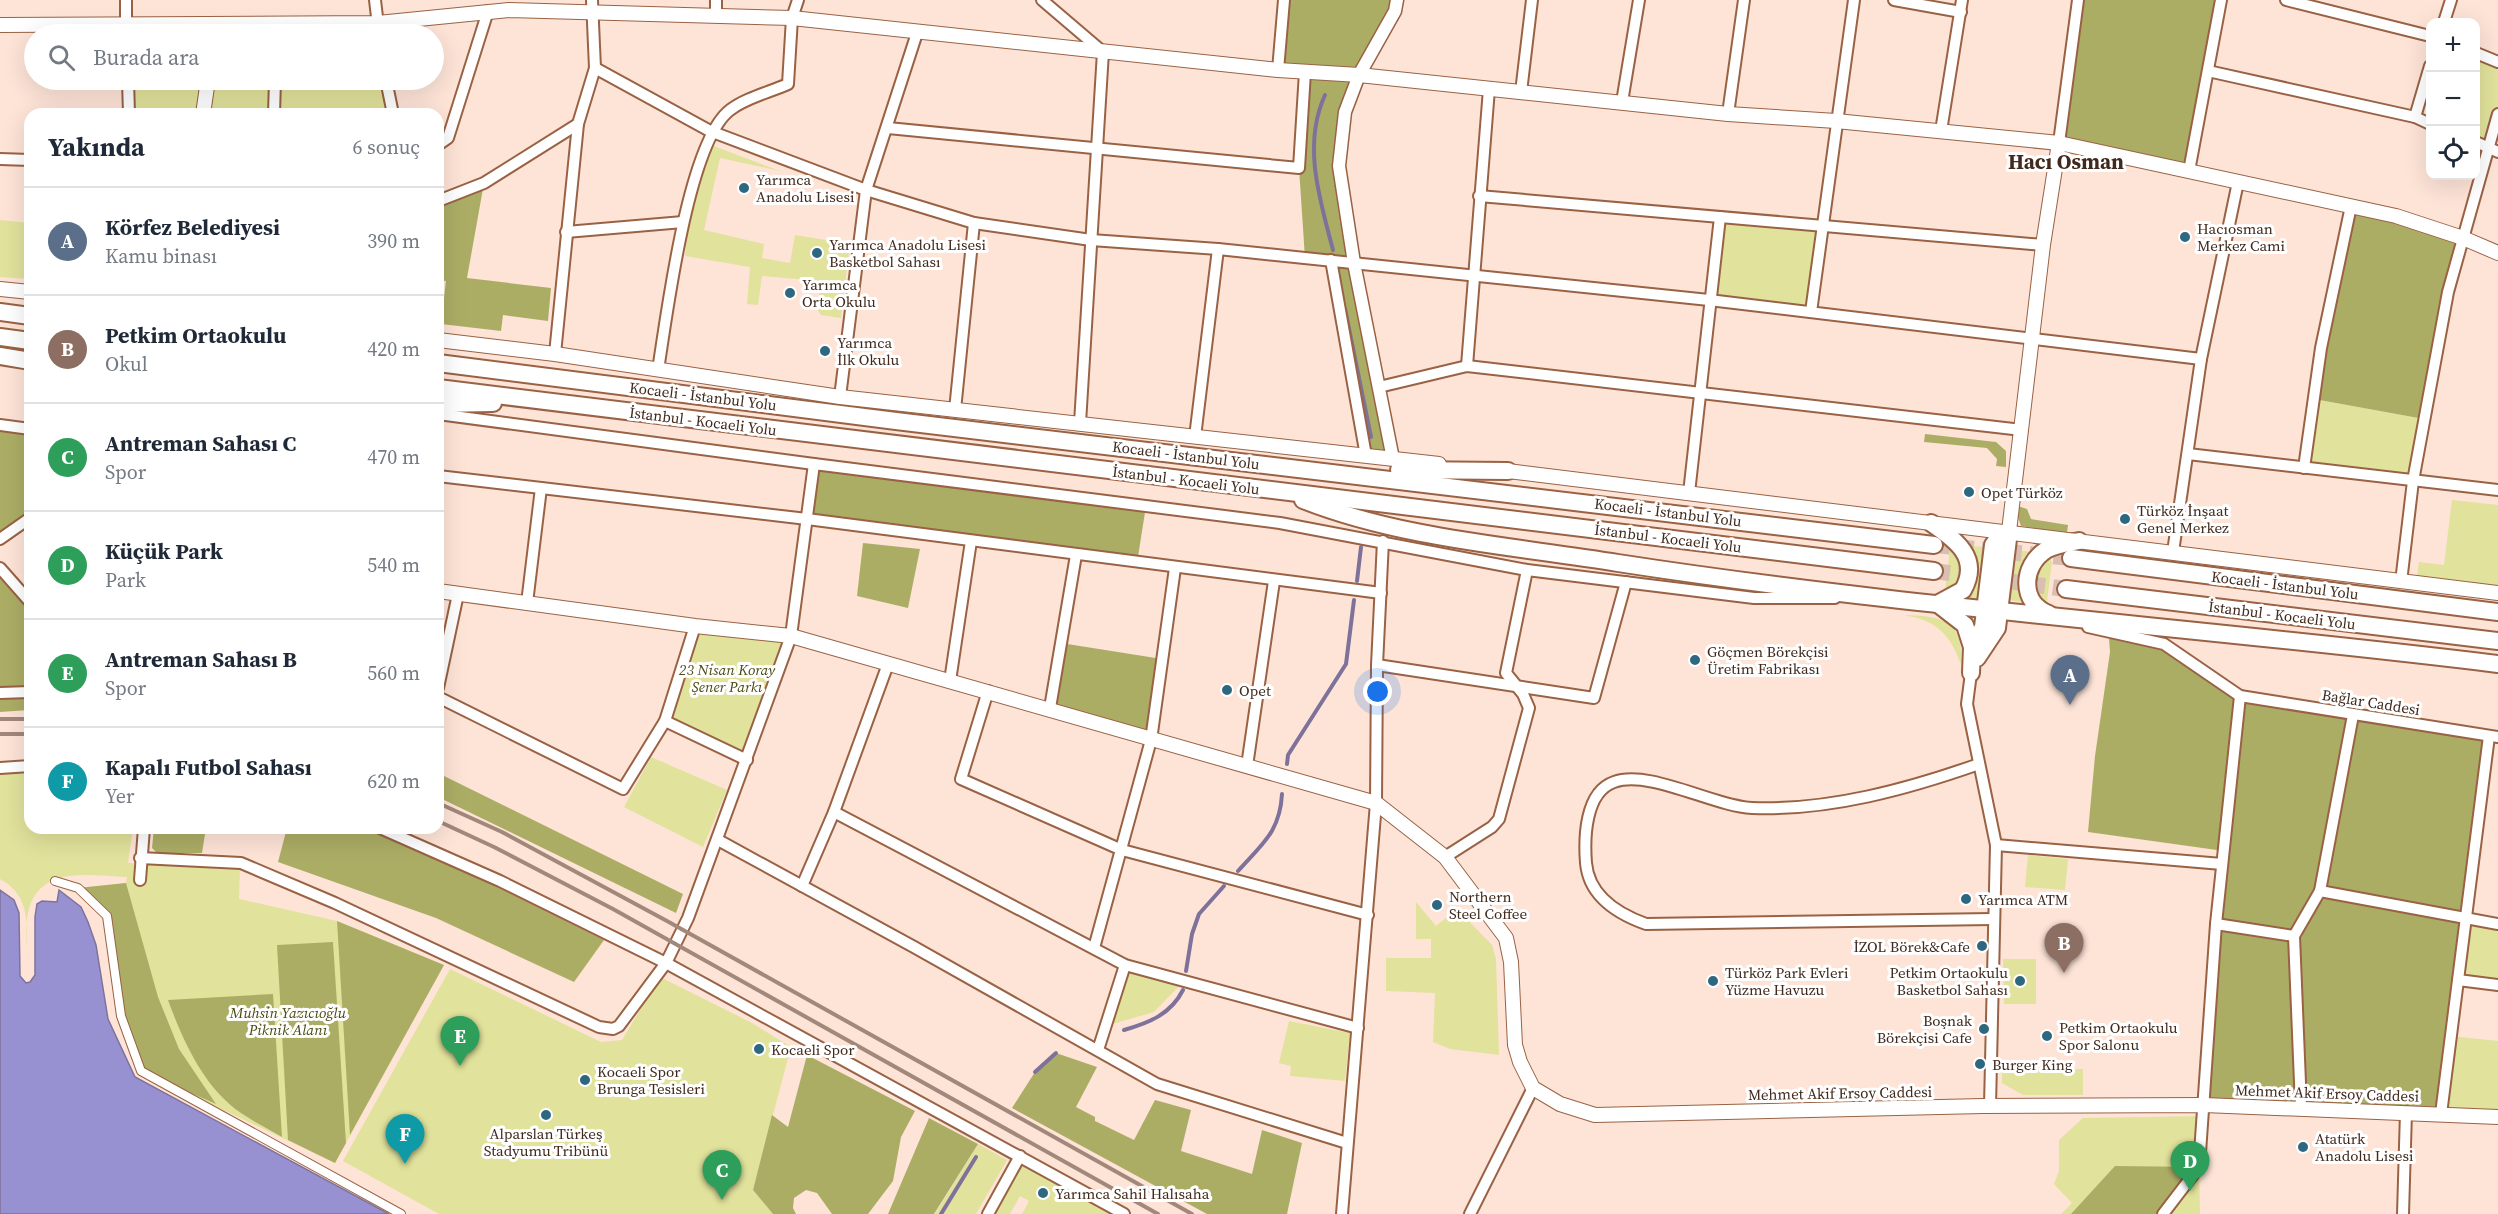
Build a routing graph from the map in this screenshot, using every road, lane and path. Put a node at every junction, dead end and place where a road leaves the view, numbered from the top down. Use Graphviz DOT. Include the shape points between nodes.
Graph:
graph roads {
  1 [pos="126,0"];
  2 [pos="375,0"];
  3 [pos="716,0"];
  4 [pos="798,0"];
  5 [pos="1042,0"];
  6 [pos="1284,0"];
  7 [pos="1397,0"];
  8 [pos="1532,0"];
  9 [pos="1639,0"];
  10 [pos="1744,0"];
  11 [pos="1854,0"];
  12 [pos="1894,0"];
  13 [pos="1962,0"];
  14 [pos="2078,0"];
  15 [pos="2221,0"];
  16 [pos="2286,0"];
  17 [pos="2451,0"];
  18 [pos="510,5"];
  19 [pos="593,6"];
  20 [pos="488,11"];
  21 [pos="1960,12"];
  22 [pos="716,16"];
  23 [pos="792,18"];
  24 [pos="2445,18"];
  25 [pos="126,24"];
  26 [pos="377,24"];
  27 [pos="409,24"];
  28 [pos="0,25"];
  29 [pos="24,26"];
  30 [pos="917,33"];
  31 [pos="2426,35"];
  32 [pos="1103,52"];
  33 [pos="2480,55"];
  34 [pos="2498,62"];
  35 [pos="595,68"];
  36 [pos="1278,70"];
  37 [pos="2208,71"];
  38 [pos="1305,72"];
  39 [pos="2428,72"];
  40 [pos="1359,75"];
  41 [pos="1489,89"];
  42 [pos="128,90"];
  43 [pos="207,90"];
  44 [pos="275,90"];
  45 [pos="388,90"];
  46 [pos="1521,92"];
  47 [pos="1622,102"];
  48 [pos="129,108"];
  49 [pos="204,108"];
  50 [pos="274,108"];
  51 [pos="392,108"];
  52 [pos="1728,114"];
  53 [pos="2498,114"];
  54 [pos="2415,117"];
  55 [pos="1836,121"];
  56 [pos="2426,122"];
  57 [pos="578,124"];
  58 [pos="888,128"];
  59 [pos="710,131"];
  60 [pos="1941,131"];
  61 [pos="444,141"];
  62 [pos="2059,143"];
  63 [pos="1096,149"];
  64 [pos="2493,149"];
  65 [pos="0,159"];
  66 [pos="24,160"];
  67 [pos="2189,171"];
  68 [pos="2238,182"];
  69 [pos="866,190"];
  70 [pos="1479,196"];
  71 [pos="444,199"];
  72 [pos="2351,206"];
  73 [pos="1720,217"];
  74 [pos="683,222"];
  75 [pos="974,223"];
  76 [pos="1823,226"];
  77 [pos="566,232"];
  78 [pos="2463,238"];
  79 [pos="1091,240"];
  80 [pos="2043,245"];
  81 [pos="1218,249"];
  82 [pos="2498,253"];
  83 [pos="1331,260"];
  84 [pos="1354,263"];
  85 [pos="1472,274"];
  86 [pos="0,289"];
  87 [pos="24,291"];
  88 [pos="1709,300"];
  89 [pos="0,312"];
  90 [pos="1811,312"];
  91 [pos="24,315"];
  92 [pos="0,337"];
  93 [pos="2033,338"];
  94 [pos="24,339"];
  95 [pos="444,341"];
  96 [pos="555,354"];
  97 [pos="0,356"];
  98 [pos="2201,358"];
  99 [pos="24,360"];
  100 [pos="444,364"];
  101 [pos="1467,366"];
  102 [pos="658,370"];
  103 [pos="1379,387"];
  104 [pos="444,389"];
  105 [pos="1700,393"];
  106 [pos="840,397"];
  107 [pos="557,403"];
  108 [pos="444,404"];
  109 [pos="955,410"];
  110 [pos="444,415"];
  111 [pos="1080,423"];
  112 [pos="0,425"];
  113 [pos="24,428"];
  114 [pos="2022,430"];
  115 [pos="1195,436"];
  116 [pos="2188,454"];
  117 [pos="1366,456"];
  118 [pos="1393,459"];
  119 [pos="814,464"];
  120 [pos="2304,468"];
  121 [pos="1314,470"];
  122 [pos="1508,471"];
  123 [pos="444,477"];
  124 [pos="2413,481"];
  125 [pos="541,488"];
  126 [pos="2498,490"];
  127 [pos="1280,491"];
  128 [pos="1689,493"];
  129 [pos="807,519"];
  130 [pos="24,522"];
  131 [pos="1931,523"];
  132 [pos="2008,531"];
  133 [pos="0,539"];
  134 [pos="2079,540"];
  135 [pos="971,541"];
  136 [pos="1383,542"];
  137 [pos="1934,545"];
  138 [pos="2173,552"];
  139 [pos="1076,555"];
  140 [pos="2071,558"];
  141 [pos="0,568"];
  142 [pos="1175,568"];
  143 [pos="1527,570"];
  144 [pos="1934,571"];
  145 [pos="1274,581"];
  146 [pos="1626,582"];
  147 [pos="2401,582"];
  148 [pos="2066,589"];
  149 [pos="444,592"];
  150 [pos="1381,593"];
  151 [pos="2498,593"];
  152 [pos="458,594"];
  153 [pos="24,595"];
  154 [pos="1889,597"];
  155 [pos="527,603"];
  156 [pos="1938,603"];
  157 [pos="1993,609"];
  158 [pos="2498,612"];
  159 [pos="2055,617"];
  160 [pos="695,626"];
  161 [pos="1997,628"];
  162 [pos="791,636"];
  163 [pos="2498,641"];
  164 [pos="1972,647"];
  165 [pos="444,660"];
  166 [pos="888,664"];
  167 [pos="2498,664"];
  168 [pos="1377,665"];
  169 [pos="1971,673"];
  170 [pos="950,681"];
  171 [pos="1515,686"];
  172 [pos="988,691"];
  173 [pos="24,692"];
  174 [pos="0,693"];
  175 [pos="2240,696"];
  176 [pos="444,700"];
  177 [pos="1050,708"];
  178 [pos="2353,715"];
  179 [pos="665,721"];
  180 [pos="2493,737"];
  181 [pos="1151,740"];
  182 [pos="747,760"];
  183 [pos="1980,764"];
  184 [pos="24,766"];
  185 [pos="1247,766"];
  186 [pos="0,768"];
  187 [pos="1376,802"];
  188 [pos="834,812"];
  189 [pos="143,834"];
  190 [pos="394,834"];
  191 [pos="718,840"];
  192 [pos="1996,845"];
  193 [pos="1122,850"];
  194 [pos="1444,857"];
  195 [pos="140,858"];
  196 [pos="2222,864"];
  197 [pos="140,880"];
  198 [pos="55,881"];
  199 [pos="802,886"];
  200 [pos="2320,891"];
  201 [pos="1368,915"];
  202 [pos="1993,919"];
  203 [pos="2464,920"];
  204 [pos="2216,924"];
  205 [pos="2498,924"];
  206 [pos="2294,936"];
  207 [pos="1094,948"];
  208 [pos="666,963"];
  209 [pos="1125,965"];
  210 [pos="2458,980"];
  211 [pos="2498,985"];
  212 [pos="1358,1028"];
  213 [pos="1098,1050"];
  214 [pos="1533,1088"];
  215 [pos="2204,1105"];
  216 [pos="1990,1106"];
  217 [pos="2301,1107"];
  218 [pos="2406,1112"];
  219 [pos="2441,1114"];
  220 [pos="2498,1118"];
  221 [pos="1347,1143"];
  222 [pos="1020,1156"];
  223 [pos="401,1214"];
  224 [pos="988,1214"];
  225 [pos="1124,1214"];
  226 [pos="1342,1214"];
  227 [pos="1470,1214"];
  228 [pos="2163,1214"];
  229 [pos="2403,1214"];
  1 -- 25 [label="street"];
  2 -- 26 [label="street"];
  3 -- 22 [label="street"];
  4 -- 23 [label="street"];
  5 -- 32 [label="street"];
  6 -- 36 [label="street"];
  7 -- 40 [label="street" via="1395,11"];
  8 -- 46 [label="street"];
  9 -- 47 [label="street"];
  10 -- 52 [label="street"];
  11 -- 55 [label="street"];
  12 -- 21 [label="street"];
  13 -- 21 [label="street"];
  14 -- 62 [label="street"];
  15 -- 37 [label="street"];
  16 -- 31 [label="street"];
  17 -- 24 [label="street"];
  18 -- 19 [label="main road"];
  18 -- 20 [label="main road"];
  19 -- 22 [label="main road"];
  19 -- 35 [label="street"];
  20 -- 27 [label="main road"];
  20 -- 61 [label="street"];
  21 -- 60 [label="street"];
  22 -- 23 [label="main road"];
  23 -- 30 [label="main road"];
  23 -- 59 [label="street" via="788,84 730,109"];
  28 -- 29 [label="main road"];
  30 -- 32 [label="main road"];
  30 -- 58 [label="street"];
  32 -- 36 [label="main road"];
  32 -- 63 [label="street"];
  33 -- 34 [label="street"];
  35 -- 57 [label="street"];
  35 -- 59 [label="street"];
  36 -- 38 [label="main road"];
  37 -- 54 [label="street"];
  37 -- 67 [label="street"];
  38 -- 40 [label="main road"];
  38 -- 63 [label="street" via="1299,168"];
  39 -- 54 [label="street"];
  40 -- 41 [label="main road"];
  40 -- 84 [label="street" via="1345,112 1339,166"];
  41 -- 46 [label="main road"];
  41 -- 70 [label="street"];
  42 -- 48 [label="street"];
  43 -- 49 [label="main road"];
  44 -- 50 [label="street"];
  45 -- 51 [label="street"];
  46 -- 47 [label="main road"];
  47 -- 52 [label="main road"];
  52 -- 55 [label="main road"];
  53 -- 64 [label="street"];
  54 -- 56 [label="street"];
  55 -- 60 [label="main road"];
  55 -- 76 [label="street"];
  57 -- 71 [label="street" via="484,183"];
  57 -- 77 [label="street"];
  58 -- 63 [label="street"];
  58 -- 69 [label="street"];
  59 -- 69 [label="street"];
  59 -- 74 [label="street"];
  60 -- 62 [label="main road"];
  62 -- 67 [label="main road"];
  62 -- 80 [label="main road"];
  63 -- 79 [label="street"];
  64 -- 78 [label="street"];
  65 -- 66 [label="street"];
  67 -- 68 [label="main road"];
  68 -- 72 [label="main road"];
  68 -- 98 [label="street"];
  69 -- 75 [label="street"];
  69 -- 106 [label="street"];
  70 -- 73 [label="street"];
  70 -- 85 [label="street"];
  72 -- 78 [label="main road"];
  72 -- 120 [label="street" via="2321,348"];
  73 -- 76 [label="street"];
  73 -- 88 [label="street"];
  74 -- 77 [label="street"];
  74 -- 102 [label="street"];
  75 -- 79 [label="street"];
  75 -- 109 [label="street"];
  76 -- 80 [label="street"];
  76 -- 90 [label="street"];
  77 -- 96 [label="street"];
  78 -- 82 [label="main road"];
  78 -- 124 [label="street" via="2448,292"];
  79 -- 81 [label="street"];
  79 -- 111 [label="street"];
  80 -- 93 [label="main road"];
  81 -- 83 [label="street"];
  81 -- 115 [label="street"];
  83 -- 84 [label="street"];
  83 -- 117 [label="street"];
  84 -- 85 [label="street"];
  84 -- 103 [label="street"];
  85 -- 88 [label="street"];
  85 -- 101 [label="street"];
  86 -- 87 [label="main road"];
  88 -- 90 [label="street"];
  88 -- 105 [label="street"];
  89 -- 91 [label="highway"];
  90 -- 93 [label="street"];
  92 -- 94 [label="highway"];
  93 -- 98 [label="street"];
  93 -- 114 [label="main road"];
  95 -- 96 [label="main road"];
  96 -- 102 [label="main road"];
  97 -- 99 [label="highway"];
  98 -- 116 [label="street"];
  100 -- 121 [label="highway, Kocaeli - İstanbul Yolu"];
  101 -- 103 [label="street"];
  101 -- 105 [label="street"];
  102 -- 106 [label="main road"];
  103 -- 118 [label="street"];
  104 -- 107 [label="highway, İstanbul - Kocaeli Yolu"];
  105 -- 114 [label="street"];
  105 -- 128 [label="street"];
  106 -- 109 [label="main road"];
  107 -- 108 [label="highway"];
  107 -- 127 [label="highway, İstanbul - Kocaeli Yolu"];
  109 -- 111 [label="main road"];
  110 -- 119 [label="street"];
  111 -- 115 [label="main road"];
  112 -- 113 [label="street"];
  114 -- 132 [label="main road"];
  115 -- 117 [label="main road"];
  116 -- 120 [label="street"];
  116 -- 138 [label="street"];
  117 -- 118 [label="main road"];
  118 -- 122 [label="main road"];
  119 -- 129 [label="street"];
  119 -- 136 [label="street" via="1280,523"];
  120 -- 124 [label="street"];
  121 -- 122 [label="highway"];
  121 -- 137 [label="highway, Kocaeli - İstanbul Yolu"];
  122 -- 128 [label="main road"];
  123 -- 125 [label="street"];
  124 -- 126 [label="street"];
  124 -- 147 [label="street"];
  125 -- 129 [label="street"];
  125 -- 155 [label="street"];
  127 -- 144 [label="highway, İstanbul - Kocaeli Yolu"];
  127 -- 154 [label="highway" via="1347,517 1423,532 1740,582"];
  128 -- 131 [label="main road"];
  129 -- 135 [label="street"];
  129 -- 162 [label="street"];
  130 -- 133 [label="street"];
  131 -- 132 [label="main road"];
  131 -- 156 [label="highway" via="1959,545 1969,559 1970,569 1963,590"];
  132 -- 134 [label="main road"];
  132 -- 157 [label="highway" via="1993,545"];
  134 -- 138 [label="main road"];
  134 -- 159 [label="highway" via="2046,550 2030,567 2027,590 2031,600 2036,608"];
  135 -- 139 [label="street"];
  135 -- 170 [label="street"];
  136 -- 143 [label="street"];
  136 -- 150 [label="street"];
  138 -- 147 [label="main road"];
  139 -- 142 [label="street"];
  139 -- 177 [label="street"];
  140 -- 158 [label="highway, Kocaeli - İstanbul Yolu"];
  141 -- 153 [label="street"];
  142 -- 145 [label="street"];
  142 -- 181 [label="street"];
  143 -- 146 [label="street"];
  143 -- 171 [label="street" via="1506,673"];
  145 -- 150 [label="street"];
  145 -- 185 [label="street"];
  146 -- 154 [label="street" via="1754,598"];
  146 -- 171 [label="street" via="1594,698"];
  147 -- 151 [label="main road"];
  148 -- 163 [label="highway, İstanbul - Kocaeli Yolu"];
  149 -- 152 [label="main road"];
  150 -- 168 [label="street"];
  152 -- 155 [label="main road"];
  152 -- 165 [label="street"];
  154 -- 156 [label="highway"];
  155 -- 160 [label="main road"];
  156 -- 157 [label="highway"];
  156 -- 164 [label="highway" via="1965,625"];
  157 -- 159 [label="highway"];
  157 -- 161 [label="highway"];
  157 -- 164 [label="highway"];
  159 -- 161 [label="highway" via="2016,620"];
  159 -- 167 [label="highway"];
  159 -- 175 [label="street" via="2164,644"];
  160 -- 162 [label="main road"];
  160 -- 179 [label="street"];
  161 -- 169 [label="highway"];
  162 -- 166 [label="main road"];
  162 -- 182 [label="street"];
  164 -- 169 [label="highway"];
  166 -- 170 [label="main road"];
  166 -- 188 [label="street"];
  168 -- 171 [label="street"];
  168 -- 187 [label="street"];
  169 -- 183 [label="street" via="1967,704"];
  170 -- 172 [label="main road"];
  171 -- 194 [label="street" via="1529,708 1499,819"];
  172 -- 177 [label="main road"];
  172 -- 193 [label="street" via="961,779"];
  173 -- 174 [label="street"];
  175 -- 178 [label="street, Bağlar Caddesi"];
  175 -- 196 [label="street"];
  176 -- 179 [label="street" via="623,789"];
  177 -- 181 [label="main road"];
  178 -- 180 [label="street, Bağlar Caddesi"];
  178 -- 200 [label="street"];
  179 -- 182 [label="street"];
  180 -- 203 [label="street"];
  181 -- 185 [label="main road"];
  181 -- 193 [label="street"];
  182 -- 191 [label="street"];
  183 -- 192 [label="street"];
  183 -- 202 [label="street" via="1860,798 1772,807 1734,804 1627,778 1612,782 1600,794 1591,809 1585,847 1593,887 1606,904 1623,916 1646,924"];
  184 -- 186 [label="street"];
  185 -- 187 [label="main road"];
  187 -- 194 [label="main road"];
  187 -- 201 [label="street"];
  188 -- 199 [label="street"];
  188 -- 207 [label="street"];
  189 -- 195 [label="street"];
  190 -- 208 [label="street" via="500,881"];
  191 -- 199 [label="street"];
  191 -- 208 [label="street"];
  192 -- 196 [label="street"];
  192 -- 202 [label="street"];
  193 -- 201 [label="street"];
  193 -- 207 [label="street"];
  194 -- 214 [label="main road" via="1506,938 1515,1045"];
  195 -- 197 [label="street"];
  195 -- 208 [label="street" via="241,863 606,1029 619,1026"];
  196 -- 204 [label="street"];
  198 -- 223 [label="street" via="78,888 107,916 120,1016 141,1071"];
  199 -- 213 [label="street"];
  200 -- 203 [label="street"];
  200 -- 206 [label="street"];
  201 -- 212 [label="street"];
  202 -- 216 [label="street"];
  203 -- 205 [label="street"];
  203 -- 210 [label="street"];
  204 -- 206 [label="street"];
  204 -- 215 [label="street"];
  206 -- 217 [label="street"];
  207 -- 209 [label="street"];
  208 -- 222 [label="street"];
  209 -- 212 [label="street"];
  209 -- 213 [label="street"];
  210 -- 211 [label="street"];
  210 -- 219 [label="street"];
  212 -- 221 [label="street"];
  213 -- 221 [label="street" via="1157,1084"];
  214 -- 216 [label="main road, Mehmet Akif Ersoy Caddesi" via="1560,1104 1595,1115"];
  214 -- 227 [label="street"];
  215 -- 216 [label="main road, Mehmet Akif Ersoy Caddesi"];
  215 -- 217 [label="main road, Mehmet Akif Ersoy Caddesi"];
  215 -- 228 [label="street" via="2199,1167"];
  217 -- 218 [label="main road, Mehmet Akif Ersoy Caddesi"];
  218 -- 219 [label="main road, Mehmet Akif Ersoy Caddesi"];
  218 -- 229 [label="street"];
  219 -- 220 [label="main road, Mehmet Akif Ersoy Caddesi"];
  221 -- 226 [label="street"];
  222 -- 224 [label="street"];
  222 -- 225 [label="street"];
}
